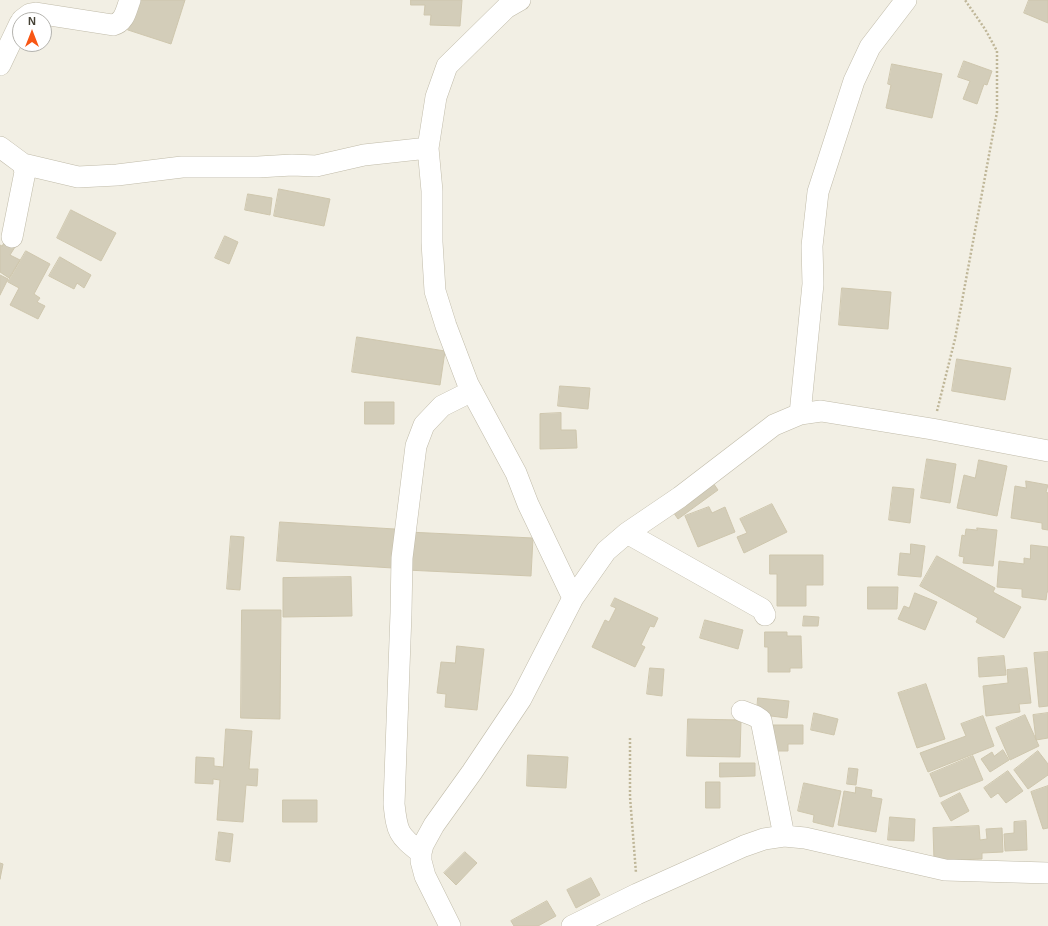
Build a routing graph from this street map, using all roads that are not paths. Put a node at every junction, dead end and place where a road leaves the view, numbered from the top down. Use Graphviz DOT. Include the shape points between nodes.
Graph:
graph roads {
  1 [pos="23,0"];
  2 [pos="130,0"];
  3 [pos="520,0"];
  4 [pos="906,0"];
  5 [pos="22,12"];
  6 [pos="52,15"];
  7 [pos="12,40"];
  8 [pos="0,65"];
  9 [pos="0,147"];
  10 [pos="428,148"];
  11 [pos="23,164"];
  12 [pos="12,237"];
  13 [pos="472,391"];
  14 [pos="800,414"];
  15 [pos="1048,451"];
  16 [pos="627,533"];
  17 [pos="573,598"];
  18 [pos="765,615"];
  19 [pos="742,711"];
  20 [pos="784,836"];
  21 [pos="420,853"];
  22 [pos="1048,873"];
  23 [pos="450,926"];
  24 [pos="572,926"];
  1 -- 5 [label="street"];
  2 -- 6 [label="street" via="123,20 113,25"];
  3 -- 10 [label="street" via="506,8 447,66 436,97"];
  4 -- 14 [label="street" via="870,47 854,81 818,192 812,246 813,284"];
  7 -- 8 [label="street"];
  9 -- 11 [label="street"];
  10 -- 11 [label="street" via="364,155 316,166 182,167 78,177"];
  10 -- 13 [label="street" via="435,291"];
  11 -- 12 [label="street" via="24,182"];
  13 -- 17 [label="street" via="516,473"];
  13 -- 21 [label="street" via="442,406 424,425 416,446 402,558 394,804 396,825 404,840"];
  14 -- 15 [label="street" via="821,411"];
  14 -- 16 [label="street" via="774,425 680,497"];
  16 -- 17 [label="street" via="606,551"];
  16 -- 18 [label="street" via="762,609"];
  17 -- 21 [label="street" via="521,699 434,825"];
  19 -- 20 [label="street" via="761,720"];
  20 -- 22 [label="street" via="805,838 945,870"];
  20 -- 24 [label="street" via="744,846"];
  21 -- 23 [label="street" via="425,876"];
}
